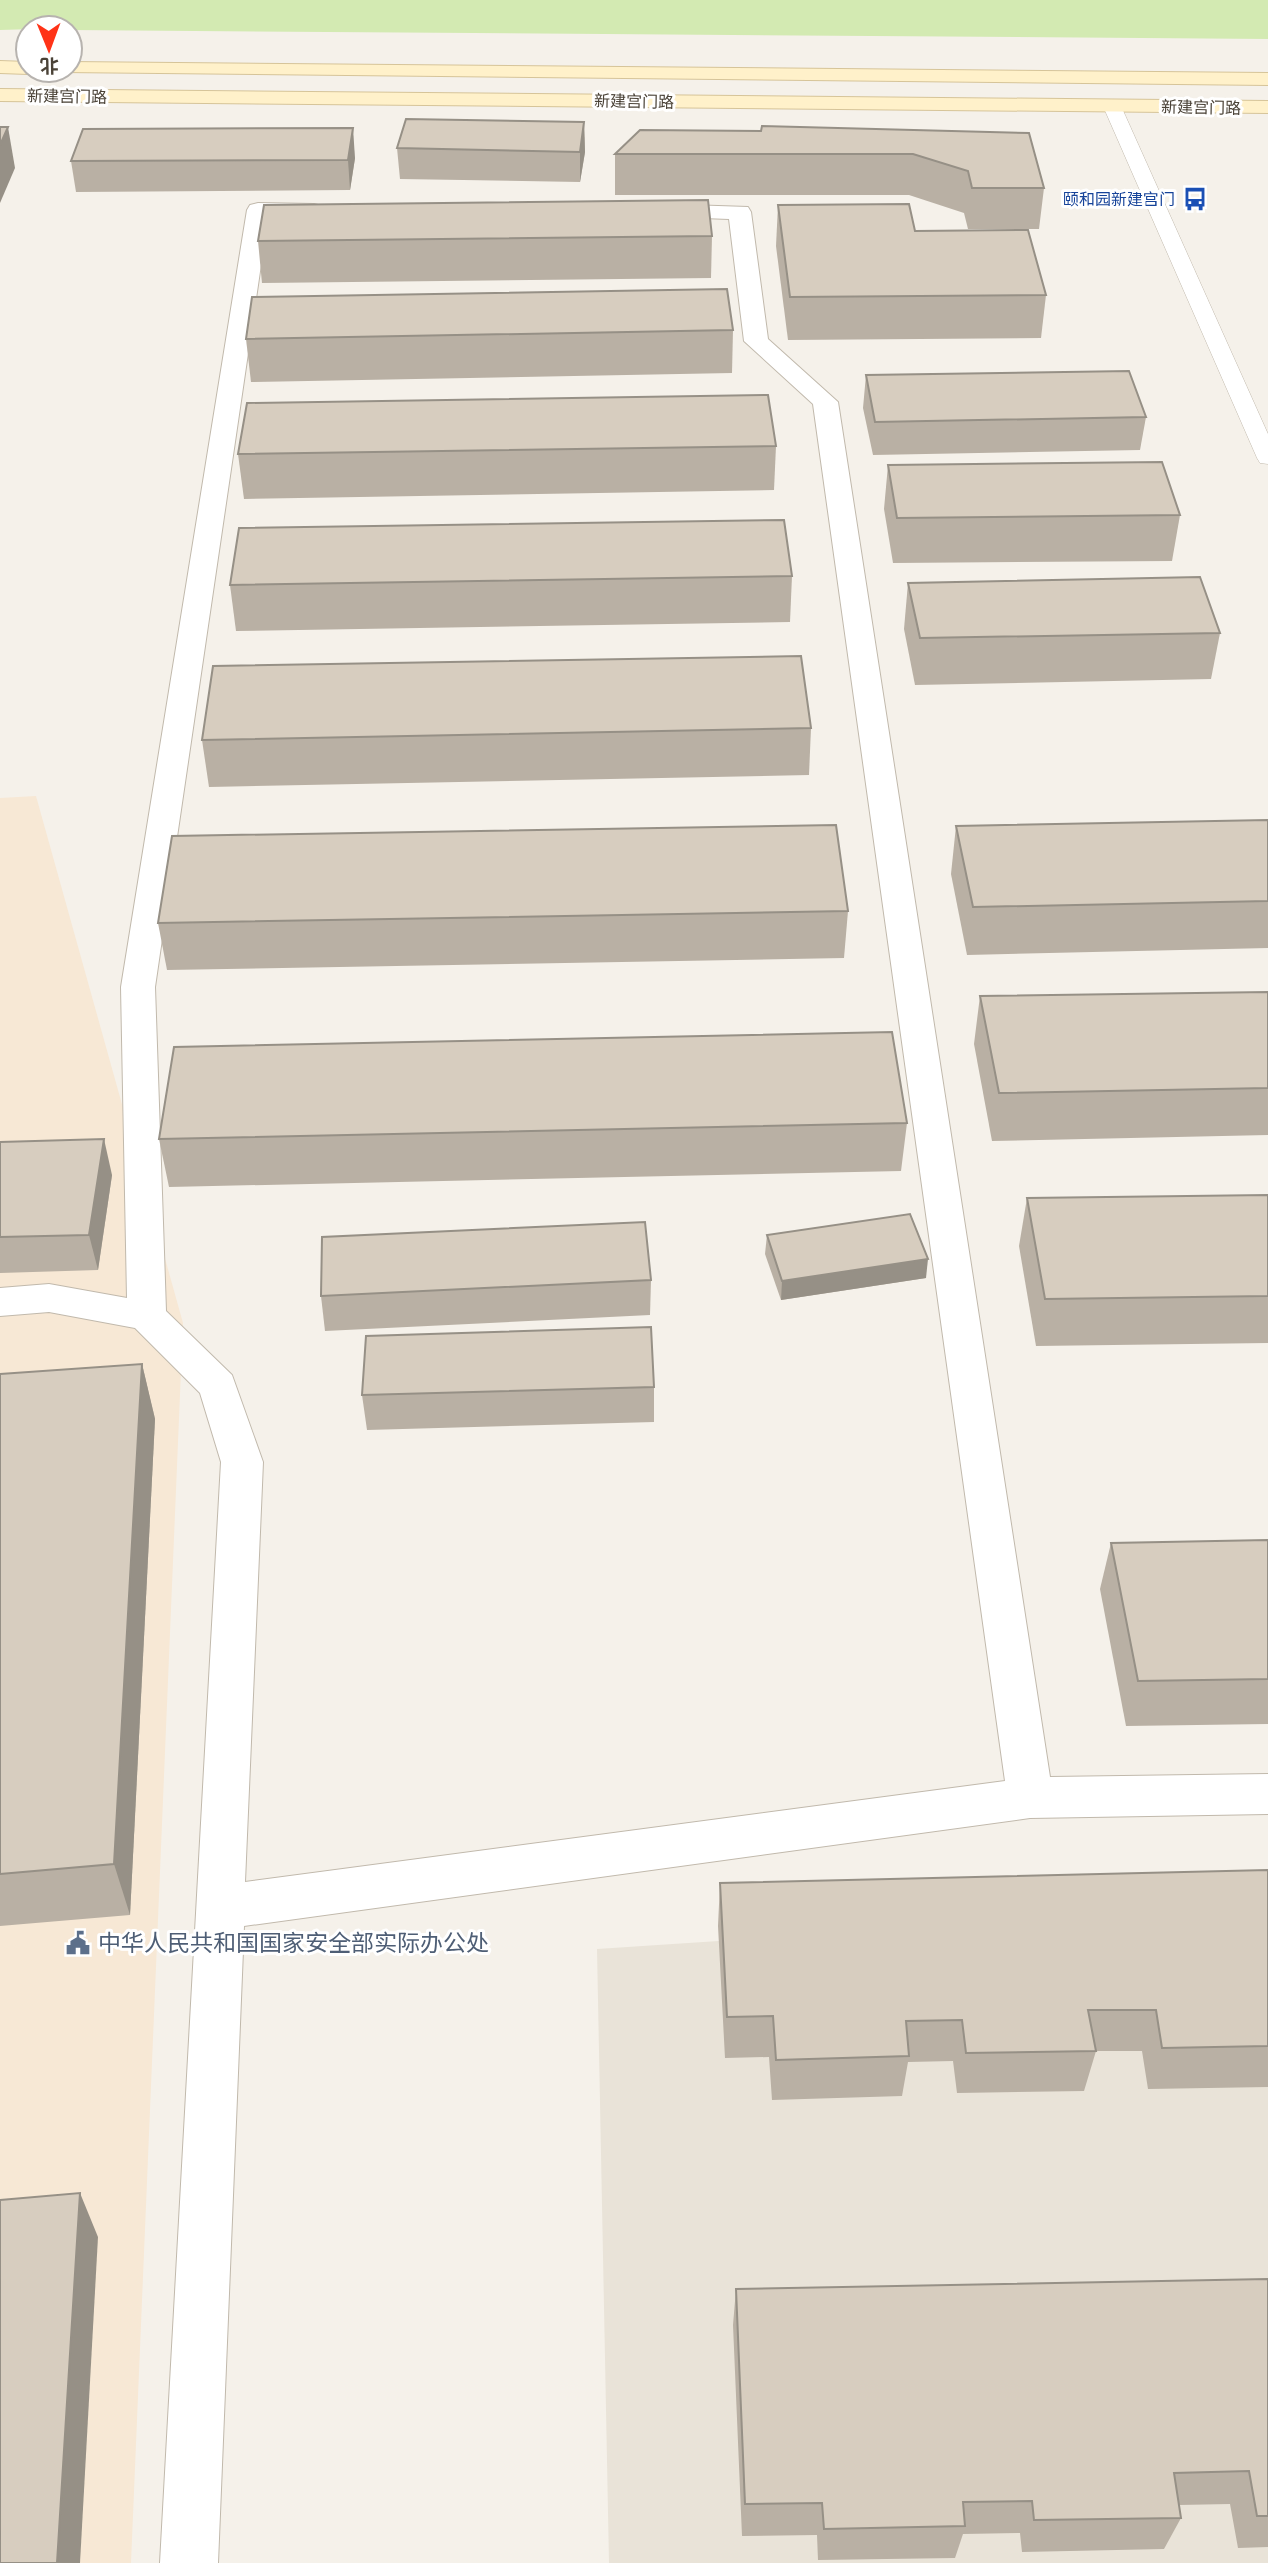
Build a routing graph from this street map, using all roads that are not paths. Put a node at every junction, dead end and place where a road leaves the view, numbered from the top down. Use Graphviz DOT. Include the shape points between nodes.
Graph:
graph roads {
  1 [pos="84,68"];
  2 [pos="1268,79"];
  3 [pos="0,95"];
  4 [pos="1112,106"];
  5 [pos="1268,107"];
  6 [pos="341,211"];
  7 [pos="630,211"];
  8 [pos="1268,458"];
  9 [pos="0,1302"];
  10 [pos="147,1316"];
  11 [pos="1268,1794"];
  12 [pos="1030,1798"];
  13 [pos="221,1907"];
  14 [pos="189,2563"];
  1 -- 2 [label="street, 新建宫门路"];
  3 -- 4 [label="street, 新建宫门路"];
  4 -- 5 [label="street, 新建宫门路"];
  4 -- 8 [label="lane"];
  6 -- 10 [label="street" via="258,211 138,987"];
  7 -- 12 [label="street" via="740,212 756,341 825,402"];
  9 -- 10 [label="street" via="49,1298"];
  10 -- 13 [label="street" via="218,1386 242,1462"];
  11 -- 12 [label="street"];
  12 -- 13 [label="street"];
  13 -- 14 [label="street"];
}
